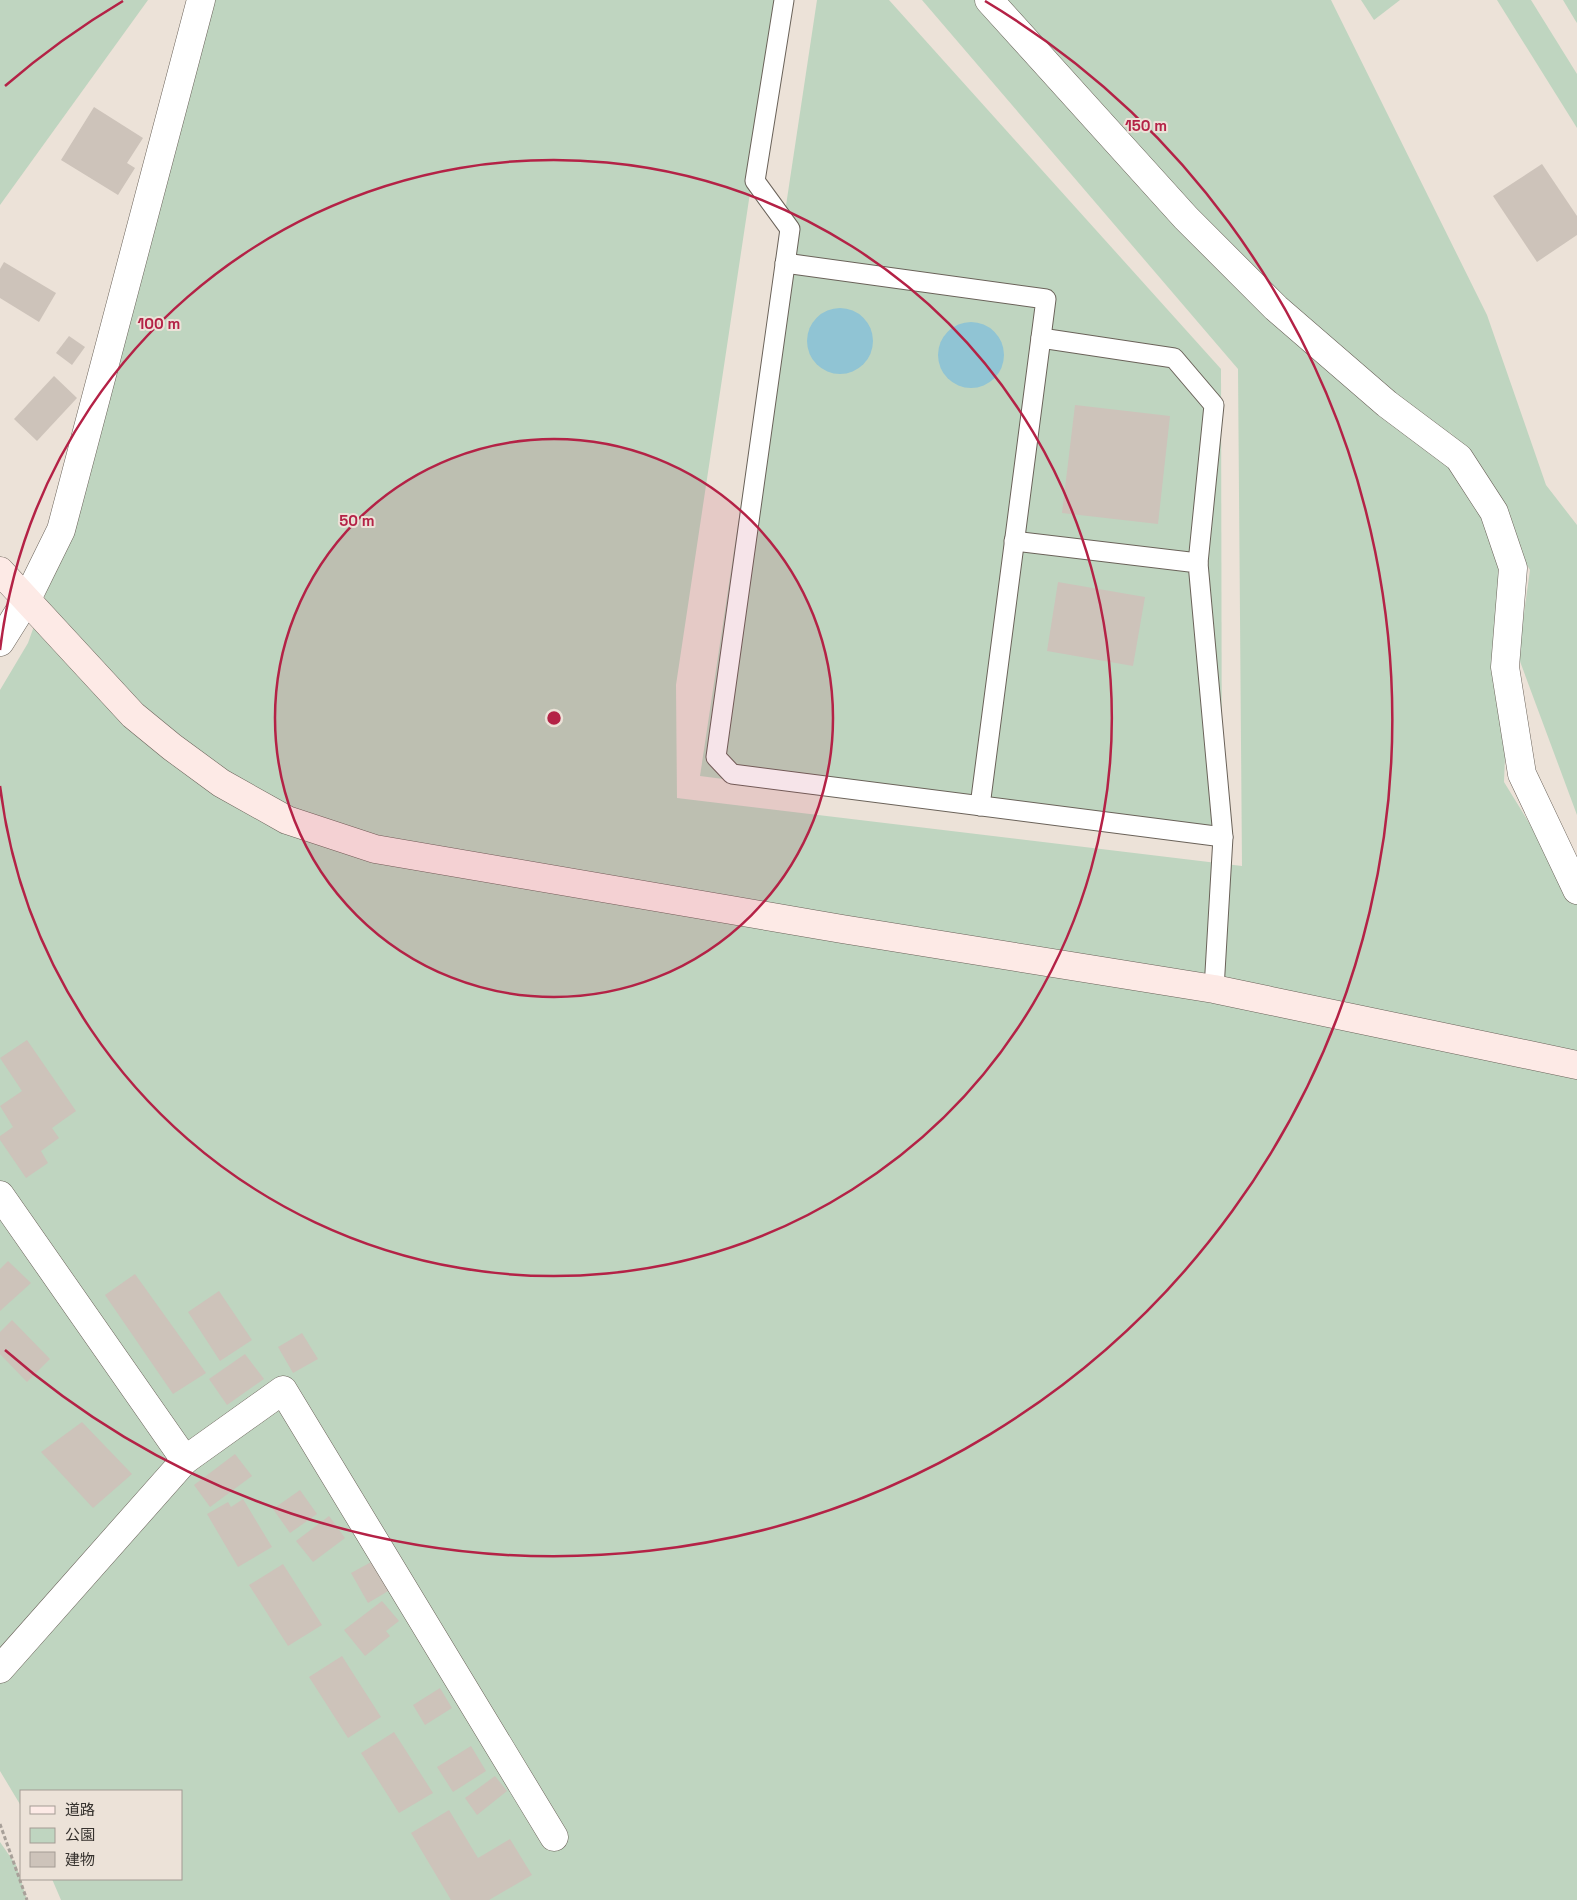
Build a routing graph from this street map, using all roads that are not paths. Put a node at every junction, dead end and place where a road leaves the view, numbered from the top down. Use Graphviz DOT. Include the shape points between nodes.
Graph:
graph roads {
  1 [pos="201,0"];
  2 [pos="784,0"];
  3 [pos="989,0"];
  4 [pos="785,263"];
  5 [pos="1041,338"];
  6 [pos="1014,541"];
  7 [pos="1198,563"];
  8 [pos="0,571"];
  9 [pos="27,599"];
  10 [pos="0,642"];
  11 [pos="980,806"];
  12 [pos="1223,837"];
  13 [pos="1577,890"];
  14 [pos="1214,989"];
  15 [pos="1577,1064"];
  16 [pos="0,1195"];
  17 [pos="185,1460"];
  18 [pos="0,1668"];
  19 [pos="554,1837"];
  1 -- 9 [label="street" via="61,530"];
  2 -- 4 [label="lane" via="755,181 790,229"];
  3 -- 13 [label="street" via="1186,218 1276,308 1387,404 1459,458 1494,512 1513,568 1505,667 1522,774"];
  4 -- 5 [label="lane" via="1046,299"];
  4 -- 11 [label="lane" via="716,757 732,774"];
  5 -- 6 [label="lane"];
  5 -- 7 [label="lane" via="1174,358 1214,405"];
  6 -- 7 [label="lane"];
  6 -- 11 [label="lane"];
  7 -- 12 [label="lane"];
  8 -- 9 [label="street"];
  9 -- 10 [label="street"];
  9 -- 14 [label="street" via="133,715 221,783 286,820 375,848 417,856"];
  11 -- 12 [label="lane"];
  12 -- 14 [label="lane"];
  14 -- 15 [label="street"];
  16 -- 17 [label="street"];
  17 -- 18 [label="street"];
  17 -- 19 [label="street" via="283,1390"];
}
